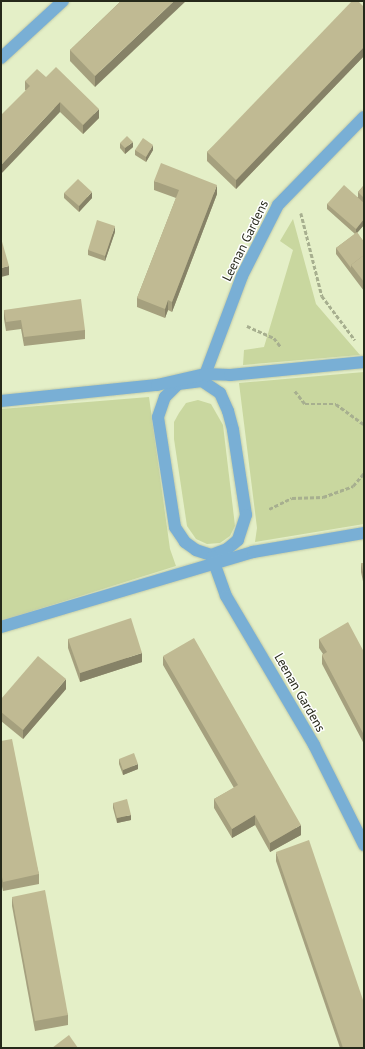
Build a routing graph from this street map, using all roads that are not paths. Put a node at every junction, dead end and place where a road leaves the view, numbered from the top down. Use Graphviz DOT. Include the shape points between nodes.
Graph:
graph roads {
  1 [pos="62,1"];
  2 [pos="1,58"];
  3 [pos="364,117"];
  4 [pos="364,362"];
  5 [pos="204,377"];
  6 [pos="1,401"];
  7 [pos="364,533"];
  8 [pos="213,559"];
  9 [pos="1,627"];
  10 [pos="364,845"];
  1 -- 2 [label="street"];
  3 -- 5 [label="street, Leenan Gardens" via="278,205 242,276"];
  4 -- 5 [label="street"];
  5 -- 6 [label="street" via="157,385"];
  5 -- 8 [label="street" via="220,393 228,411 246,515 238,540"];
  5 -- 8 [label="street" via="178,384 165,397 158,418 175,527 185,542"];
  7 -- 8 [label="street"];
  8 -- 9 [label="street"];
  8 -- 10 [label="street, Leenan Gardens" via="226,596 314,745"];
}
